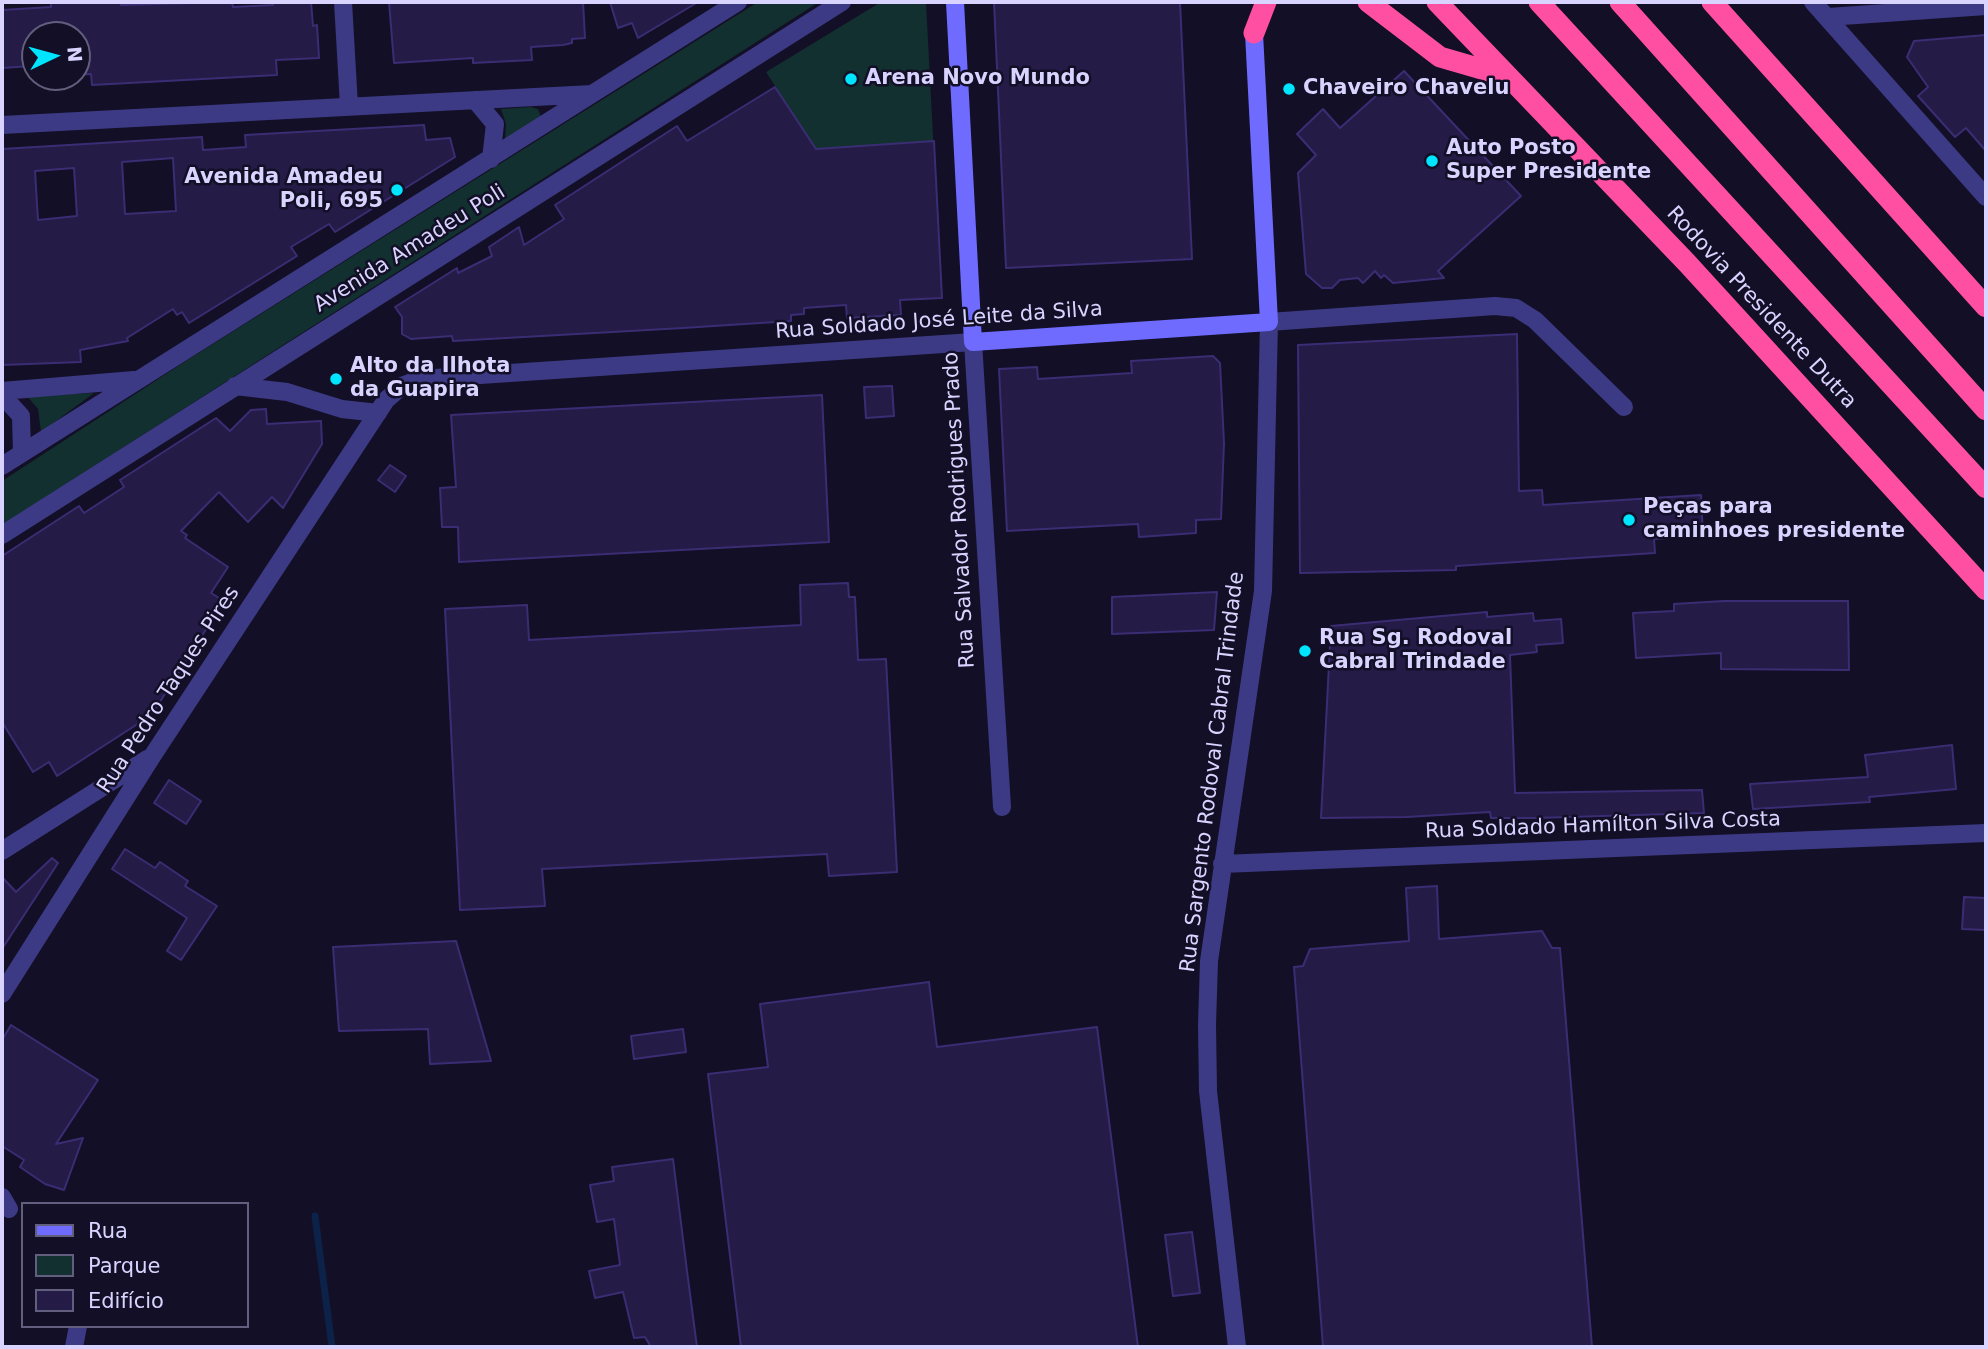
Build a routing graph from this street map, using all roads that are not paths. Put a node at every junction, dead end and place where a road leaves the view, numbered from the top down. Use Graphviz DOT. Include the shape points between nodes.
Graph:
graph roads {
  1 [pos="343,2"];
  2 [pos="738,2"];
  3 [pos="842,2"];
  4 [pos="956,2"];
  5 [pos="1252,2"];
  6 [pos="1266,2"];
  7 [pos="1368,2"];
  8 [pos="1437,2"];
  9 [pos="1539,2"];
  10 [pos="1620,2"];
  11 [pos="1713,2"];
  12 [pos="1814,2"];
  13 [pos="1986,6"];
  14 [pos="1828,17"];
  15 [pos="1254,33"];
  16 [pos="1510,77"];
  17 [pos="595,94"];
  18 [pos="475,100"];
  19 [pos="349,106"];
  20 [pos="2,125"];
  21 [pos="491,159"];
  22 [pos="1986,197"];
  23 [pos="1986,307"];
  24 [pos="1269,322"];
  25 [pos="973,342"];
  26 [pos="138,380"];
  27 [pos="236,386"];
  28 [pos="2,393"];
  29 [pos="1624,407"];
  30 [pos="1986,410"];
  31 [pos="377,413"];
  32 [pos="22,453"];
  33 [pos="2,466"];
  34 [pos="1986,488"];
  35 [pos="2,535"];
  36 [pos="1986,590"];
  37 [pos="153,755"];
  38 [pos="1002,807"];
  39 [pos="1986,833"];
  40 [pos="2,851"];
  41 [pos="1222,864"];
  42 [pos="2,994"];
  43 [pos="78,1328"];
  44 [pos="74,1347"];
  45 [pos="1237,1347"];
  1 -- 19 [label="street"];
  2 -- 17 [label="street, Avenida Amadeu Poli"];
  3 -- 27 [label="street, Avenida Amadeu Poli"];
  4 -- 25 [label="main road, Rua Salvador Rodrigues Prado"];
  5 -- 15 [label="highway"];
  6 -- 15 [label="highway"];
  7 -- 16 [label="highway" via="1440,57"];
  8 -- 16 [label="highway, Rodovia Presidente Dutra"];
  9 -- 34 [label="highway, Rodovia Presidente Dutra"];
  10 -- 30 [label="highway"];
  11 -- 23 [label="highway"];
  12 -- 14 [label="street"];
  13 -- 14 [label="street"];
  14 -- 22 [label="street"];
  15 -- 24 [label="main road, Rua Sargento Rodoval Cabral Trindade"];
  16 -- 36 [label="highway, Rodovia Presidente Dutra"];
  17 -- 18 [label="street"];
  17 -- 21 [label="street, Avenida Amadeu Poli"];
  18 -- 19 [label="street"];
  18 -- 21 [label="street" via="495,124"];
  19 -- 20 [label="street"];
  21 -- 26 [label="street, Avenida Amadeu Poli"];
  24 -- 25 [label="main road, Rua Soldado José Leite da Silva"];
  24 -- 29 [label="street, Rua Soldado José Leite da Silva" via="1516,308 1535,320"];
  24 -- 41 [label="street, Rua Sargento Rodoval Cabral Trindade" via="1263,591"];
  25 -- 31 [label="street, Rua Soldado José Leite da Silva" via="420,379 402,386"];
  25 -- 38 [label="street, Rua Salvador Rodrigues Prado"];
  26 -- 28 [label="street"];
  26 -- 32 [label="street, Avenida Amadeu Poli"];
  27 -- 31 [label="street" via="288,392 342,409"];
  27 -- 35 [label="street, Avenida Amadeu Poli"];
  28 -- 32 [label="street" via="21,416"];
  31 -- 37 [label="street, Rua Pedro Taques Pires"];
  32 -- 33 [label="street, Avenida Amadeu Poli"];
  37 -- 40 [label="street"];
  37 -- 42 [label="street, Rua Pedro Taques Pires"];
  39 -- 41 [label="street, Rua Soldado Hamílton Silva Costa"];
  41 -- 45 [label="street, Rua Sargento Rodoval Cabral Trindade" via="1209,961 1209,1091"];
  43 -- 44 [label="street"];
}
